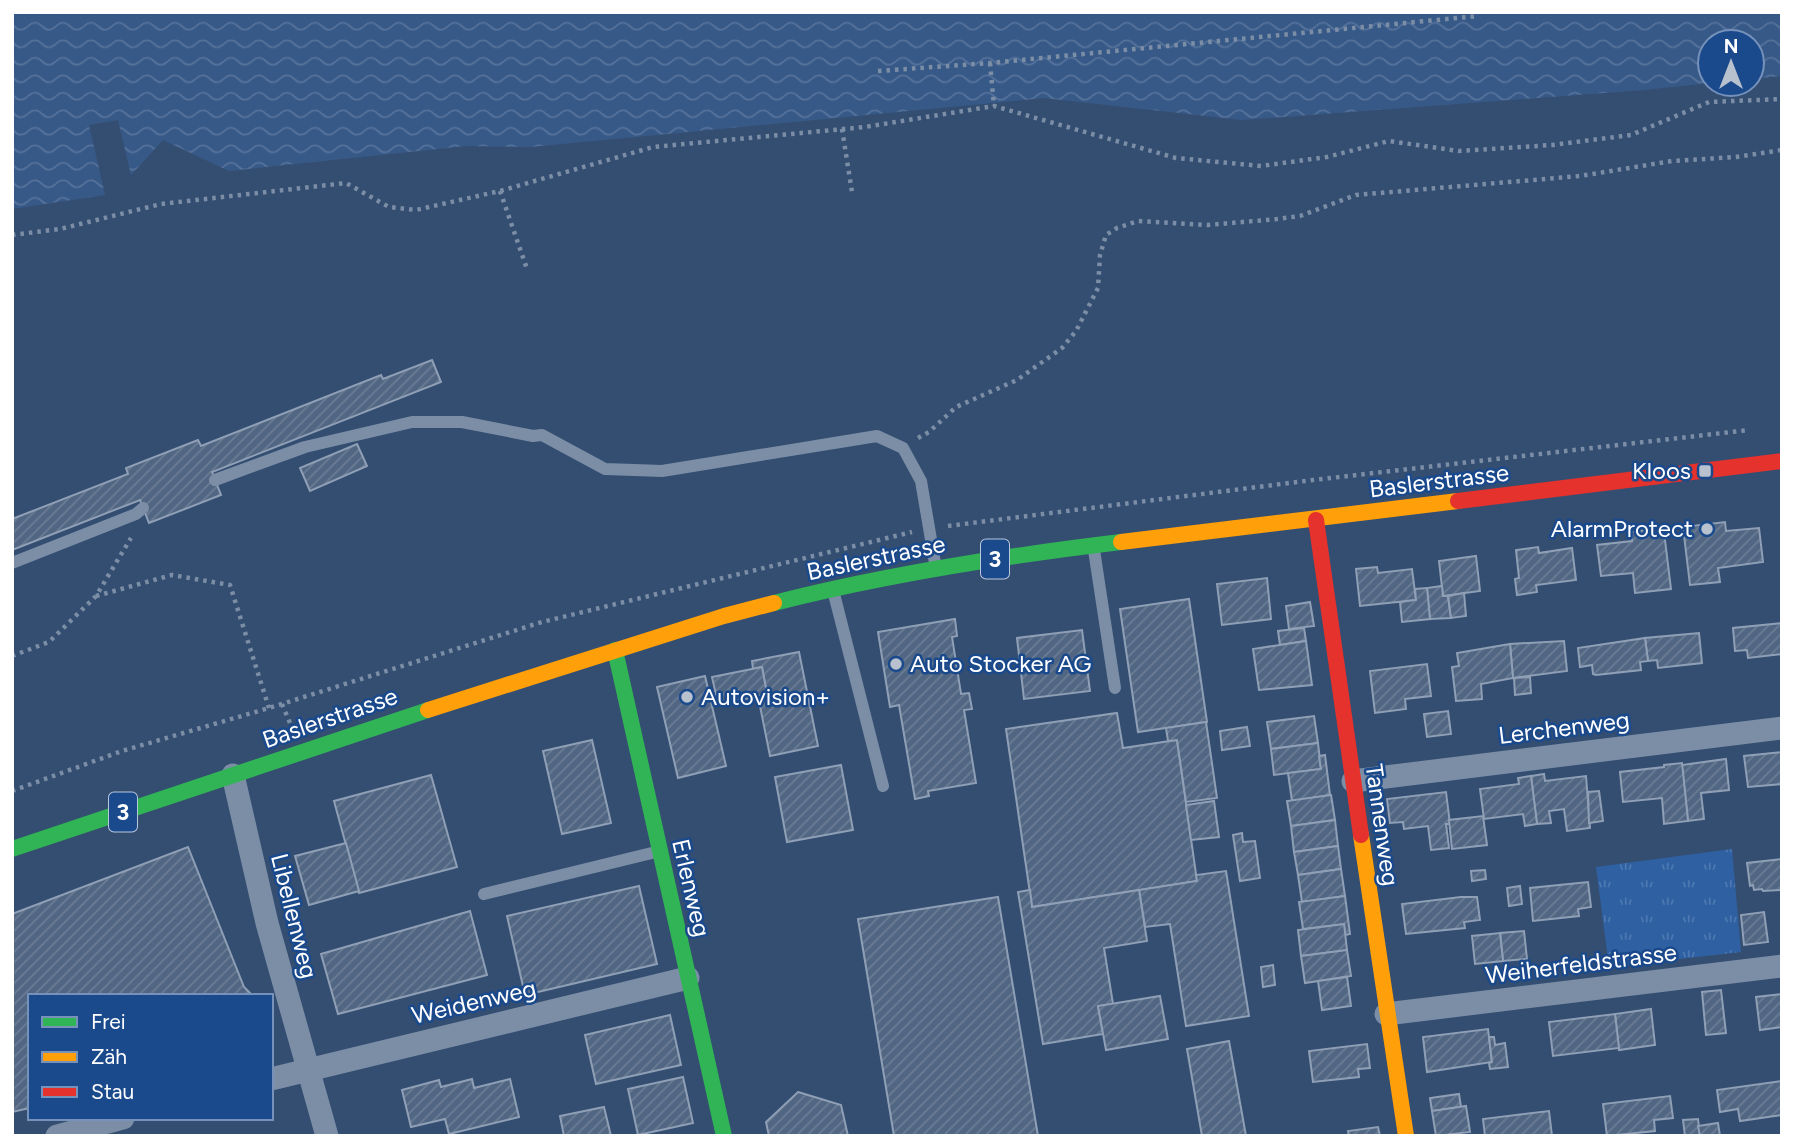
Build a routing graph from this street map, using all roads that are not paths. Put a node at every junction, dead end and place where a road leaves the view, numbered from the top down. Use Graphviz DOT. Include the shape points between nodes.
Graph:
graph roads {
  1 [pos="1782,461"];
  2 [pos="215,481"];
  3 [pos="140,511"];
  4 [pos="1316,520"];
  5 [pos="1094,545"];
  6 [pos="12,564"];
  7 [pos="936,567"];
  8 [pos="833,588"];
  9 [pos="614,650"];
  10 [pos="1115,688"];
  11 [pos="1782,728"];
  12 [pos="233,775"];
  13 [pos="1353,781"];
  14 [pos="883,786"];
  15 [pos="12,849"];
  16 [pos="660,851"];
  17 [pos="484,894"];
  18 [pos="1782,965"];
  19 [pos="688,978"];
  20 [pos="1386,1014"];
  21 [pos="308,1069"];
  22 [pos="273,1078"];
  23 [pos="116,1120"];
  24 [pos="57,1136"];
  25 [pos="327,1136"];
  26 [pos="724,1136"];
  27 [pos="1406,1136"];
  1 -- 4 [label="main road, Baslerstrasse / 3"];
  2 -- 7 [label="lane" via="305,447 412,422 462,422 542,435 605,469 662,471 877,436 902,448 920,481"];
  3 -- 6 [label="lane"];
  4 -- 5 [label="main road, Baslerstrasse / 3"];
  4 -- 13 [label="main road, Tannenweg"];
  5 -- 7 [label="main road, Baslerstrasse / 3"];
  5 -- 10 [label="lane"];
  7 -- 8 [label="main road, Baslerstrasse / 3"];
  8 -- 9 [label="main road, Baslerstrasse / 3"];
  8 -- 14 [label="lane"];
  9 -- 12 [label="main road, Baslerstrasse / 3"];
  9 -- 16 [label="main road, Erlenweg"];
  11 -- 13 [label="street, Lerchenweg"];
  12 -- 15 [label="main road, Baslerstrasse / 3"];
  12 -- 21 [label="street, Libellenweg" via="267,923"];
  13 -- 20 [label="main road, Tannenweg"];
  16 -- 17 [label="lane"];
  16 -- 19 [label="main road, Erlenweg"];
  18 -- 20 [label="street, Weiherfeldstrasse"];
  19 -- 21 [label="street, Weidenweg"];
  19 -- 26 [label="main road, Erlenweg"];
  20 -- 27 [label="main road, Tannenweg"];
  21 -- 22 [label="street, Weidenweg"];
  21 -- 25 [label="street, Libellenweg"];
  23 -- 24 [label="street"];
}
